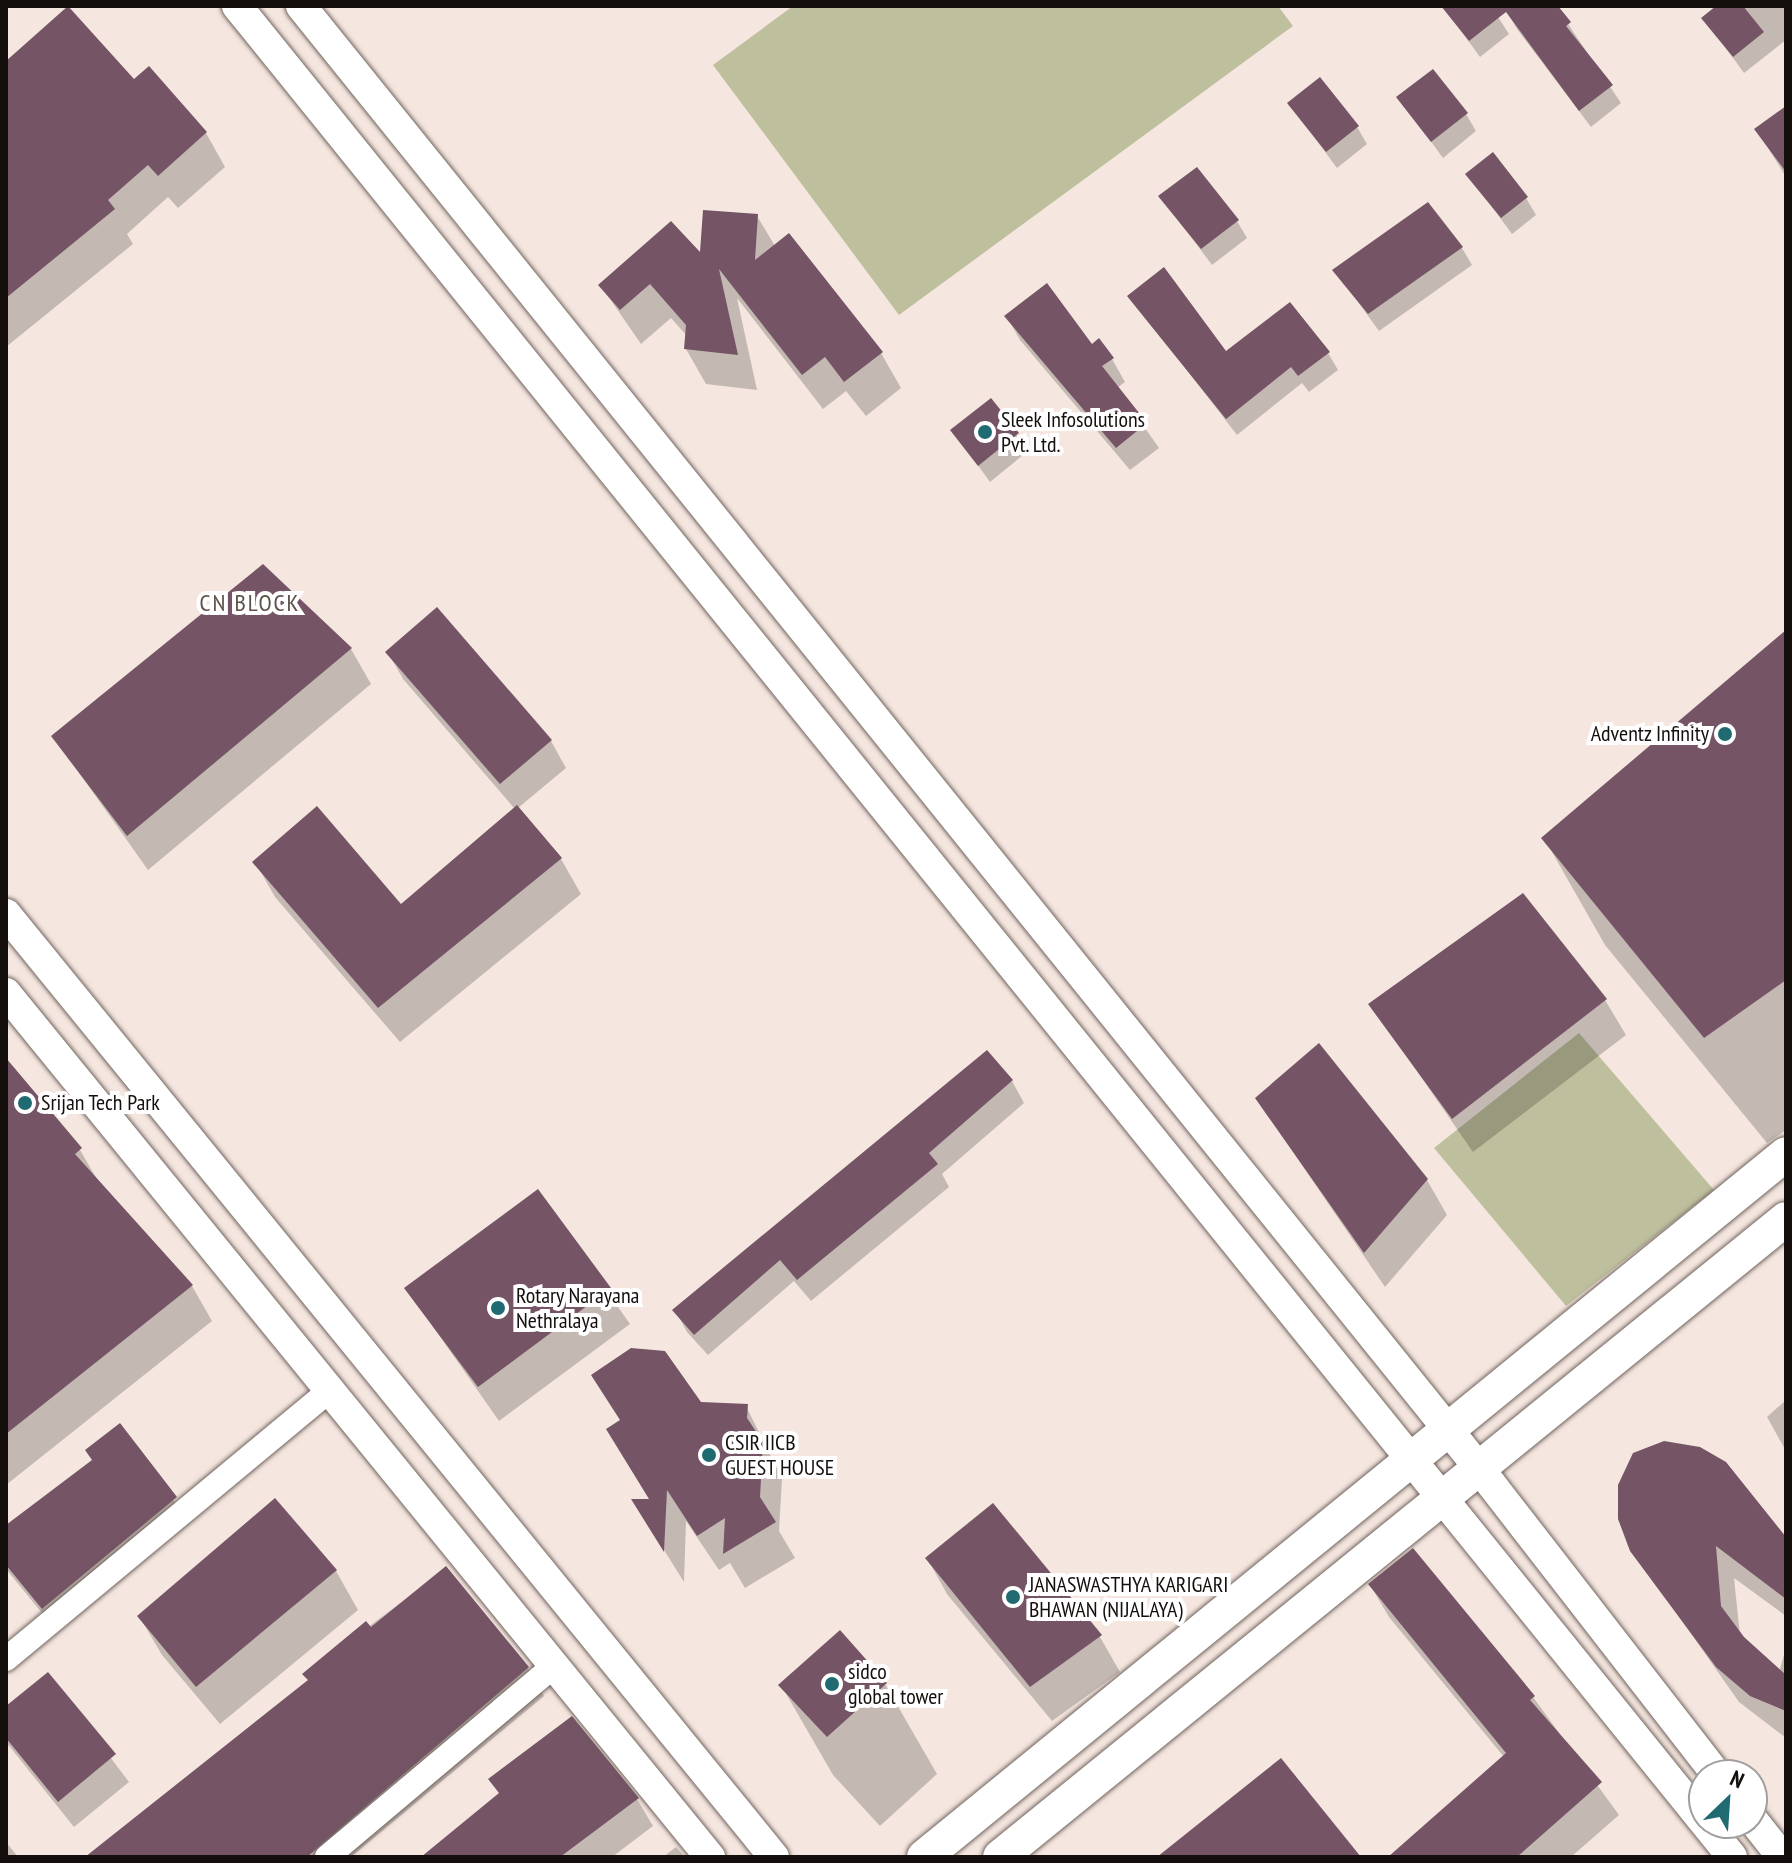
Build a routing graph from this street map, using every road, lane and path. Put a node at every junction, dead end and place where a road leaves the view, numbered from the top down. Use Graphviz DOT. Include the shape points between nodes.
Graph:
graph roads {
  1 [pos="237,6"];
  2 [pos="301,6"];
  3 [pos="607,385"];
  4 [pos="569,417"];
  5 [pos="6,914"];
  6 [pos="6,993"];
  7 [pos="1786,1154"];
  8 [pos="1786,1219"];
  9 [pos="309,1286"];
  10 [pos="267,1313"];
  11 [pos="330,1390"];
  12 [pos="1447,1430"];
  13 [pos="1408,1462"];
  14 [pos="1478,1467"];
  15 [pos="1439,1499"];
  16 [pos="6,1659"];
  17 [pos="554,1666"];
  18 [pos="1705,1759"];
  19 [pos="1688,1799"];
  20 [pos="1719,1839"];
  21 [pos="1768,1839"];
  22 [pos="327,1857"];
  23 [pos="710,1857"];
  24 [pos="774,1857"];
  25 [pos="924,1857"];
  26 [pos="1000,1857"];
  27 [pos="1732,1857"];
  28 [pos="1782,1857"];
  1 -- 4 [label="street"];
  2 -- 3 [label="street"];
  3 -- 4 [label="street"];
  3 -- 12 [label="street"];
  4 -- 13 [label="street"];
  5 -- 9 [label="street"];
  6 -- 10 [label="street"];
  7 -- 12 [label="main road"];
  8 -- 14 [label="main road"];
  9 -- 10 [label="street"];
  9 -- 24 [label="street"];
  10 -- 11 [label="street"];
  11 -- 16 [label="street"];
  11 -- 17 [label="street"];
  12 -- 13 [label="main road"];
  12 -- 14 [label="street"];
  13 -- 15 [label="street"];
  13 -- 25 [label="main road"];
  14 -- 15 [label="main road"];
  14 -- 18 [label="street"];
  15 -- 19 [label="street"];
  15 -- 26 [label="main road"];
  17 -- 22 [label="street"];
  17 -- 23 [label="street"];
  20 -- 27 [label="street"];
  21 -- 28 [label="street"];
}
